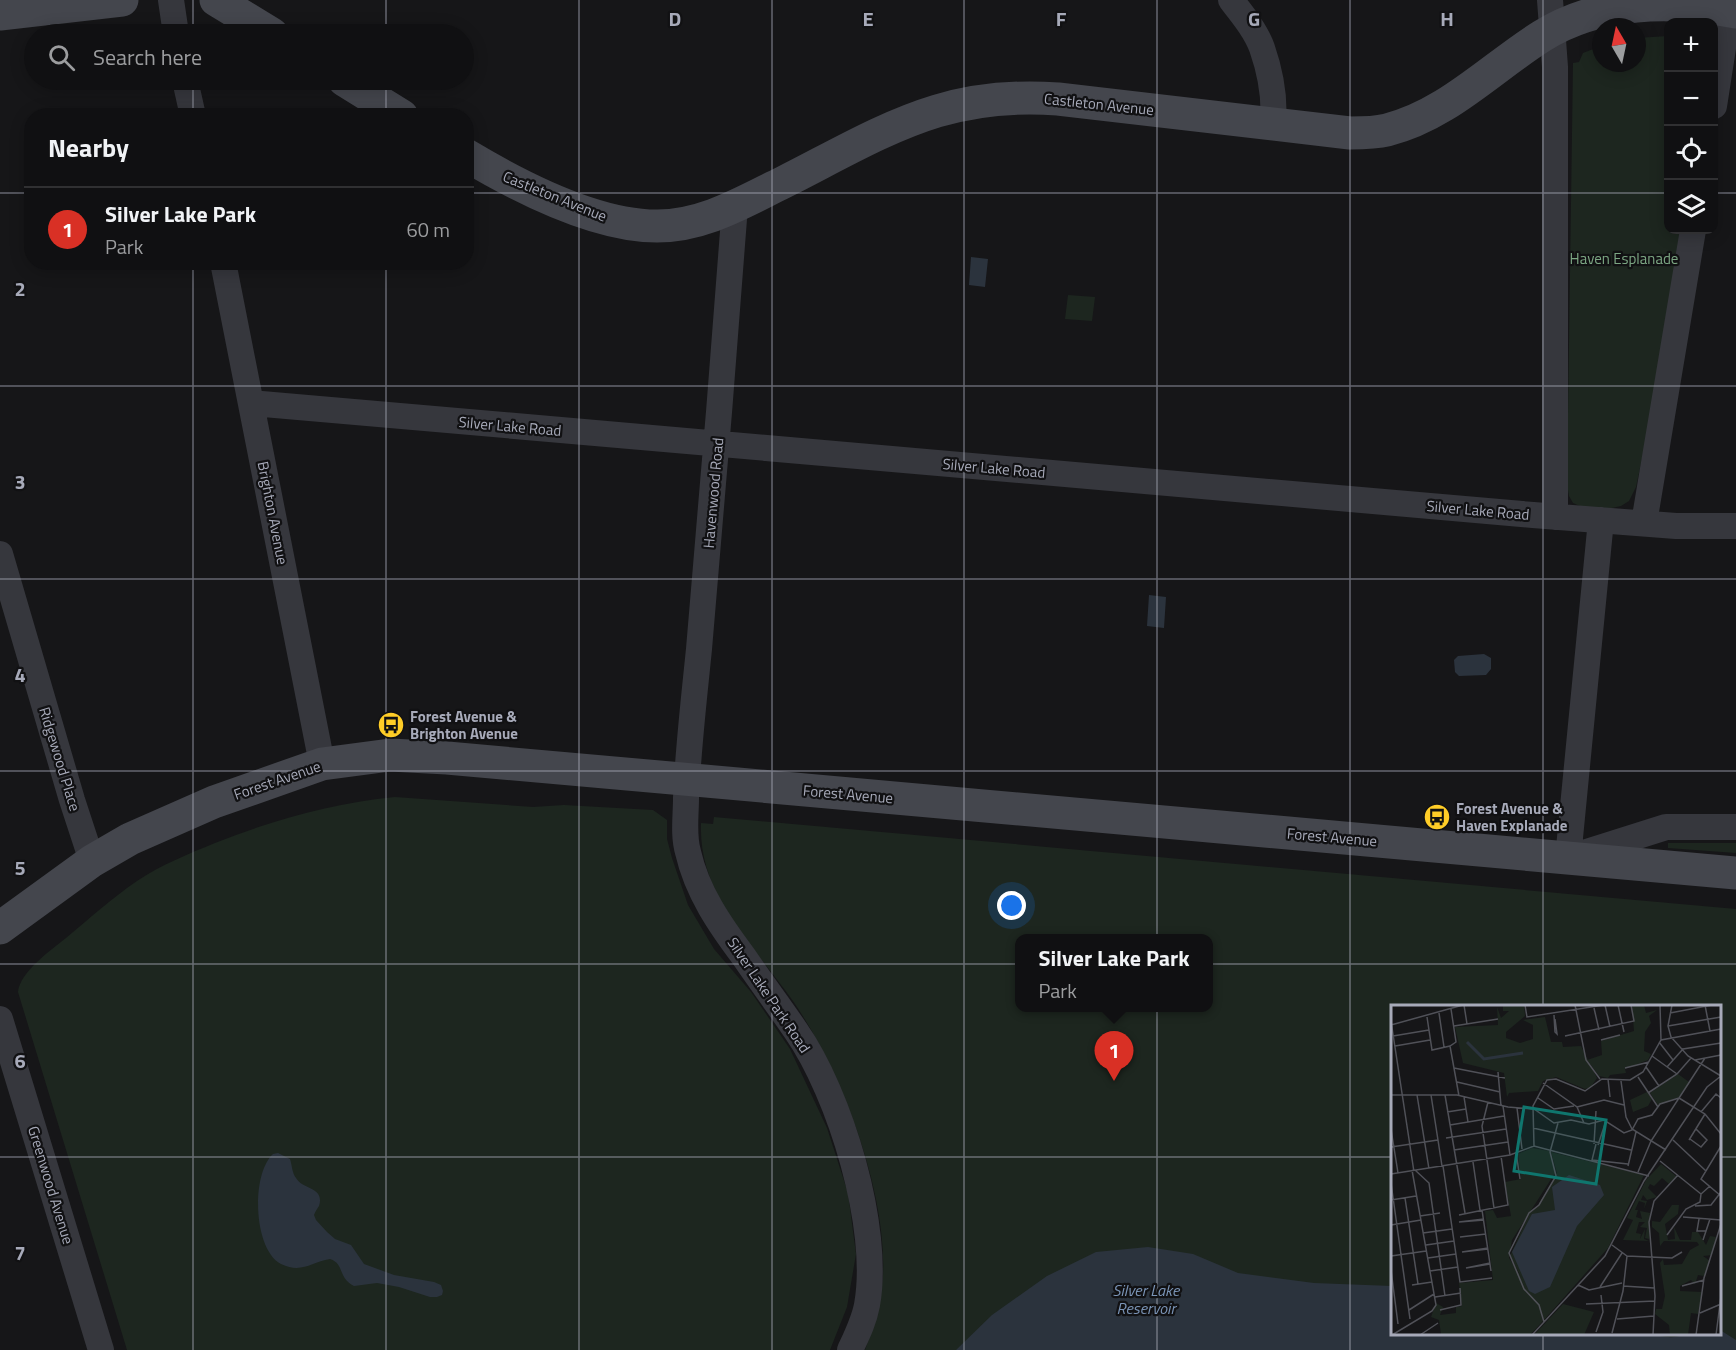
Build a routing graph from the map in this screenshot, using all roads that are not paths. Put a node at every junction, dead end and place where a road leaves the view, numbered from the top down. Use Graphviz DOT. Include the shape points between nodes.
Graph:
graph roads {
  1 [pos="122,0"];
  2 [pos="171,0"];
  3 [pos="216,0"];
  4 [pos="1231,0"];
  5 [pos="1647,1"];
  6 [pos="1730,10"];
  7 [pos="0,14"];
  8 [pos="1551,15"];
  9 [pos="175,24"];
  10 [pos="256,24"];
  11 [pos="1718,77"];
  12 [pos="187,90"];
  13 [pos="360,90"];
  14 [pos="191,108"];
  15 [pos="389,108"];
  16 [pos="1273,123"];
  17 [pos="474,159"];
  18 [pos="735,206"];
  19 [pos="1692,234"];
  20 [pos="225,270"];
  21 [pos="252,403"];
  22 [pos="717,444"];
  23 [pos="1555,517"];
  24 [pos="1601,520"];
  25 [pos="1644,523"];
  26 [pos="1736,526"];
  27 [pos="0,554"];
  28 [pos="322,764"];
  29 [pos="687,781"];
  30 [pos="1736,827"];
  31 [pos="1568,858"];
  32 [pos="92,861"];
  33 [pos="1736,873"];
  34 [pos="0,928"];
  35 [pos="0,1019"];
  36 [pos="101,1350"];
  37 [pos="850,1350"];
  1 -- 7 [label="main road"];
  2 -- 9 [label="street"];
  3 -- 10 [label="main road"];
  4 -- 16 [label="street" via="1262,46 1271,83"];
  5 -- 6 [label="main road, Castleton Avenue" via="1693,2"];
  5 -- 8 [label="main road, Castleton Avenue"];
  6 -- 11 [label="street"];
  8 -- 16 [label="main road, Castleton Avenue" via="1459,96 1399,126 1373,133 1350,133"];
  8 -- 23 [label="street" via="1555,67"];
  12 -- 14 [label="street"];
  13 -- 15 [label="main road"];
  16 -- 18 [label="main road, Castleton Avenue" via="1071,100 982,101 934,111 903,124"];
  17 -- 18 [label="main road, Castleton Avenue" via="525,187 620,222 678,225"];
  18 -- 22 [label="street, Havenwood Road"];
  19 -- 25 [label="street"];
  20 -- 21 [label="street, Brighton Avenue"];
  21 -- 22 [label="street, Silver Lake Road"];
  21 -- 28 [label="street, Brighton Avenue"];
  22 -- 23 [label="street, Silver Lake Road"];
  22 -- 29 [label="street, Havenwood Road"];
  23 -- 24 [label="street, Silver Lake Road"];
  24 -- 25 [label="street, Silver Lake Road"];
  24 -- 31 [label="street"];
  25 -- 26 [label="street, Silver Lake Road"];
  27 -- 32 [label="street, Ridgewood Place"];
  28 -- 29 [label="main road, Forest Avenue" via="390,754"];
  28 -- 32 [label="main road, Forest Avenue" via="214,802 130,839"];
  29 -- 31 [label="main road, Forest Avenue"];
  29 -- 37 [label="street, Silver Lake Park Road" via="687,846 701,891 717,921 799,1035 823,1079 842,1127 869,1250 867,1305"];
  30 -- 31 [label="street" via="1666,827"];
  31 -- 33 [label="main road, Forest Avenue"];
  32 -- 34 [label="main road, Forest Avenue"];
  35 -- 36 [label="street, Greenwood Avenue"];
}
